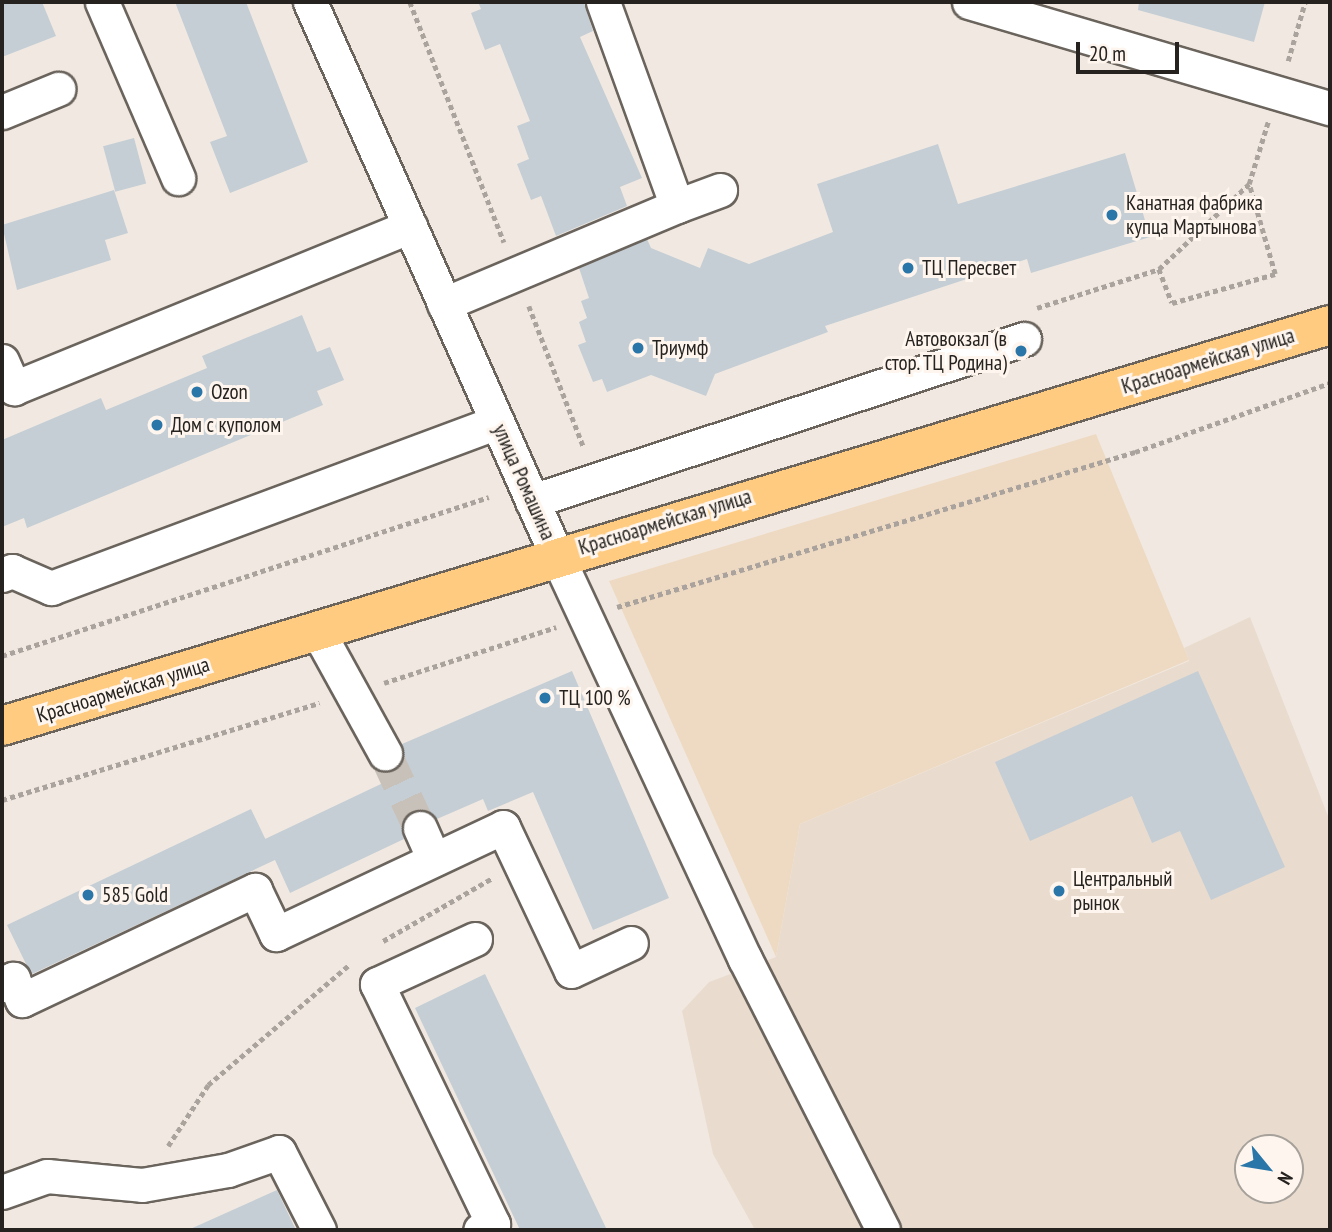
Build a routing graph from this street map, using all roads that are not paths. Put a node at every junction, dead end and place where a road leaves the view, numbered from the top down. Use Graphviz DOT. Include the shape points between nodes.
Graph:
graph roads {
  1 [pos="102,2"];
  2 [pos="310,2"];
  3 [pos="603,2"];
  4 [pos="969,2"];
  5 [pos="58,89"];
  6 [pos="1330,108"];
  7 [pos="2,112"];
  8 [pos="178,178"];
  9 [pos="720,190"];
  10 [pos="677,206"];
  11 [pos="410,226"];
  12 [pos="444,304"];
  13 [pos="1330,325"];
  14 [pos="1023,326"];
  15 [pos="2,361"];
  16 [pos="497,422"];
  17 [pos="532,501"];
  18 [pos="556,554"];
  19 [pos="2,575"];
  20 [pos="317,630"];
  21 [pos="2,726"];
  22 [pos="385,753"];
  23 [pos="420,828"];
  24 [pos="434,859"];
  25 [pos="475,939"];
  26 [pos="631,943"];
  27 [pos="2,985"];
  28 [pos="2,1192"];
  29 [pos="320,1230"];
  30 [pos="480,1230"];
  31 [pos="883,1230"];
  1 -- 8 [label="street"];
  2 -- 11 [label="street, улица Ромашина"];
  3 -- 10 [label="street"];
  4 -- 6 [label="street"];
  5 -- 7 [label="street"];
  9 -- 10 [label="street"];
  10 -- 12 [label="street"];
  11 -- 12 [label="street, улица Ромашина"];
  11 -- 15 [label="street" via="14,388"];
  12 -- 16 [label="street, улица Ромашина"];
  13 -- 18 [label="main road, Красноармейская улица"];
  14 -- 17 [label="street"];
  16 -- 17 [label="street, улица Ромашина"];
  16 -- 19 [label="street" via="51,588 12,571"];
  17 -- 18 [label="street, улица Ромашина"];
  18 -- 20 [label="main road, Красноармейская улица"];
  18 -- 31 [label="street, улица Ромашина" via="745,959"];
  20 -- 21 [label="main road, Красноармейская улица"];
  20 -- 22 [label="street"];
  23 -- 24 [label="street"];
  24 -- 26 [label="street" via="503,827 571,971"];
  24 -- 27 [label="street" via="276,934 255,890 22,1000 13,979"];
  25 -- 30 [label="street" via="377,984 493,1224"];
  28 -- 29 [label="street" via="47,1177 142,1185 228,1170 279,1152"];
}
